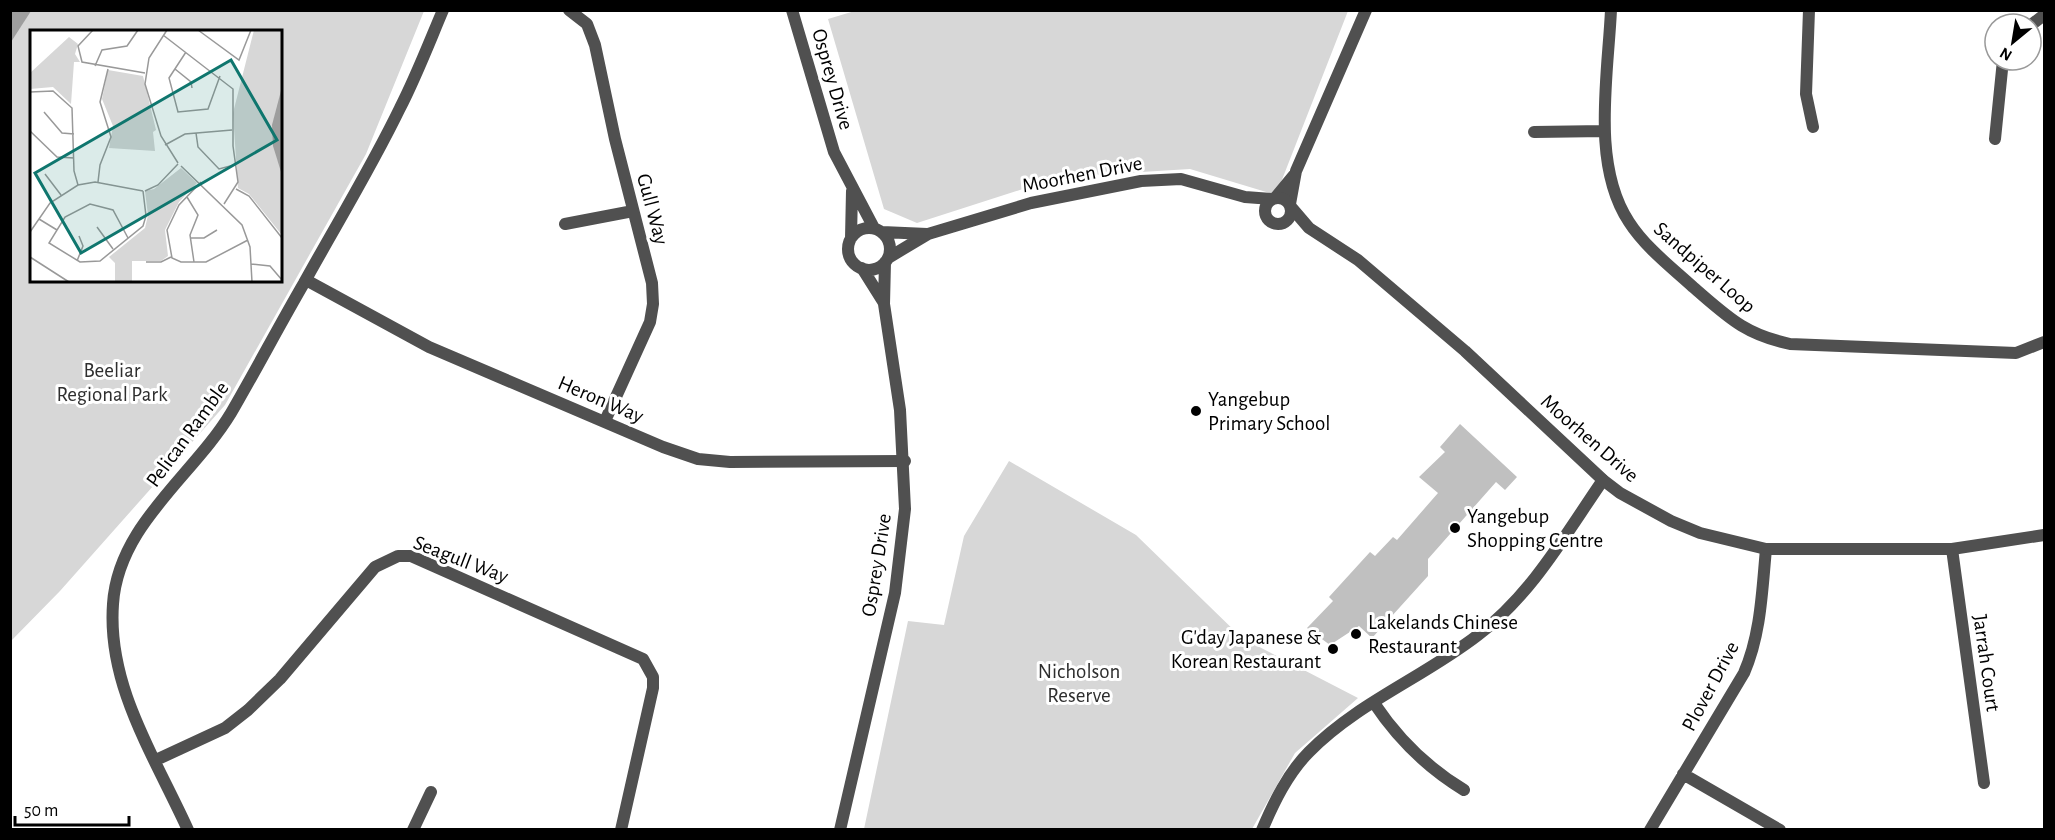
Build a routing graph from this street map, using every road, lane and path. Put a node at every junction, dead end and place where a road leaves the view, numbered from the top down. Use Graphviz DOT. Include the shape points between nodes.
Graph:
graph roads {
  1 [pos="443,10"];
  2 [pos="569,10"];
  3 [pos="1366,10"];
  4 [pos="1611,10"];
  5 [pos="1809,10"];
  6 [pos="794,11"];
  7 [pos="2002,72"];
  8 [pos="1813,127"];
  9 [pos="1605,131"];
  10 [pos="1534,132"];
  11 [pos="1995,139"];
  12 [pos="1296,171"];
  13 [pos="852,190"];
  14 [pos="1245,197"];
  15 [pos="1274,199"];
  16 [pos="1290,206"];
  17 [pos="633,212"];
  18 [pos="1265,212"];
  19 [pos="565,224"];
  20 [pos="1284,224"];
  21 [pos="1309,228"];
  22 [pos="878,230"];
  23 [pos="928,234"];
  24 [pos="852,238"];
  25 [pos="886,260"];
  26 [pos="862,268"];
  27 [pos="306,280"];
  28 [pos="884,304"];
  29 [pos="2044,342"];
  30 [pos="605,421"];
  31 [pos="905,460"];
  32 [pos="1603,480"];
  33 [pos="2044,535"];
  34 [pos="1767,549"];
  35 [pos="1952,549"];
  36 [pos="1374,703"];
  37 [pos="156,760"];
  38 [pos="1683,774"];
  39 [pos="1984,783"];
  40 [pos="1464,790"];
  41 [pos="431,792"];
  42 [pos="188,830"];
  43 [pos="413,830"];
  44 [pos="621,830"];
  45 [pos="840,830"];
  46 [pos="1262,830"];
  47 [pos="1650,830"];
  48 [pos="1780,830"];
  1 -- 27 [label="street, Pelican Ramble" via="401,107"];
  2 -- 17 [label="street, Gull Way" via="586,24 593,38"];
  3 -- 12 [label="street"];
  4 -- 9 [label="street, Sandpiper Loop"];
  5 -- 8 [label="street" via="1806,94"];
  6 -- 13 [label="street, Osprey Drive" via="834,152"];
  7 -- 11 [label="street"];
  9 -- 10 [label="street"];
  9 -- 29 [label="street, Sandpiper Loop" via="1613,191 1629,222 1666,263 1738,325 1762,338 1790,344 1995,353 2016,353"];
  12 -- 15 [label="street"];
  12 -- 16 [label="street"];
  13 -- 22 [label="street, Osprey Drive"];
  13 -- 24 [label="street, Osprey Drive"];
  14 -- 15 [label="street, Moorhen Drive"];
  14 -- 18 [label="street, Moorhen Drive"];
  14 -- 23 [label="street, Moorhen Drive" via="1198,182 1162,178 1031,203"];
  15 -- 16 [label="street" via="1286,200"];
  15 -- 18 [label="street"];
  16 -- 20 [label="street" via="1291,216"];
  16 -- 21 [label="street, Moorhen Drive"];
  17 -- 19 [label="street"];
  17 -- 30 [label="street, Gull Way" via="652,284 653,304 640,349"];
  18 -- 20 [label="street" via="1269,221"];
  20 -- 21 [label="street, Moorhen Drive"];
  21 -- 32 [label="street, Moorhen Drive" via="1337,244 1465,351"];
  22 -- 23 [label="street, Moorhen Drive"];
  22 -- 24 [label="street" via="861,230"];
  22 -- 25 [label="street" via="890,245"];
  23 -- 25 [label="street, Moorhen Drive"];
  24 -- 26 [label="street" via="849,255"];
  25 -- 26 [label="street" via="874,269"];
  25 -- 28 [label="street, Osprey Drive"];
  26 -- 28 [label="street, Osprey Drive"];
  27 -- 30 [label="street, Heron Way" via="429,347"];
  27 -- 37 [label="street, Pelican Ramble" via="229,416 132,542 118,572 112,630 116,664 123,690"];
  28 -- 31 [label="street, Osprey Drive"];
  30 -- 31 [label="street, Heron Way" via="698,459"];
  31 -- 45 [label="street, Osprey Drive" via="905,509 895,593"];
  32 -- 34 [label="street, Moorhen Drive" via="1671,521 1708,535"];
  32 -- 36 [label="street" via="1518,599 1478,636"];
  33 -- 35 [label="street, Moorhen Drive"];
  34 -- 35 [label="street, Moorhen Drive"];
  34 -- 38 [label="street, Plover Drive" via="1756,639 1750,657"];
  35 -- 39 [label="street, Jarrah Court"];
  36 -- 40 [label="street" via="1393,731 1424,762"];
  36 -- 46 [label="street" via="1309,752 1276,798"];
  37 -- 42 [label="street, Pelican Ramble"];
  37 -- 44 [label="street, Seagull Way" via="225,728 248,710 280,679 375,567 386,559 411,556 643,659 653,677 653,688"];
  38 -- 47 [label="street, Plover Drive"];
  38 -- 48 [label="street"];
  41 -- 43 [label="street"];
}
